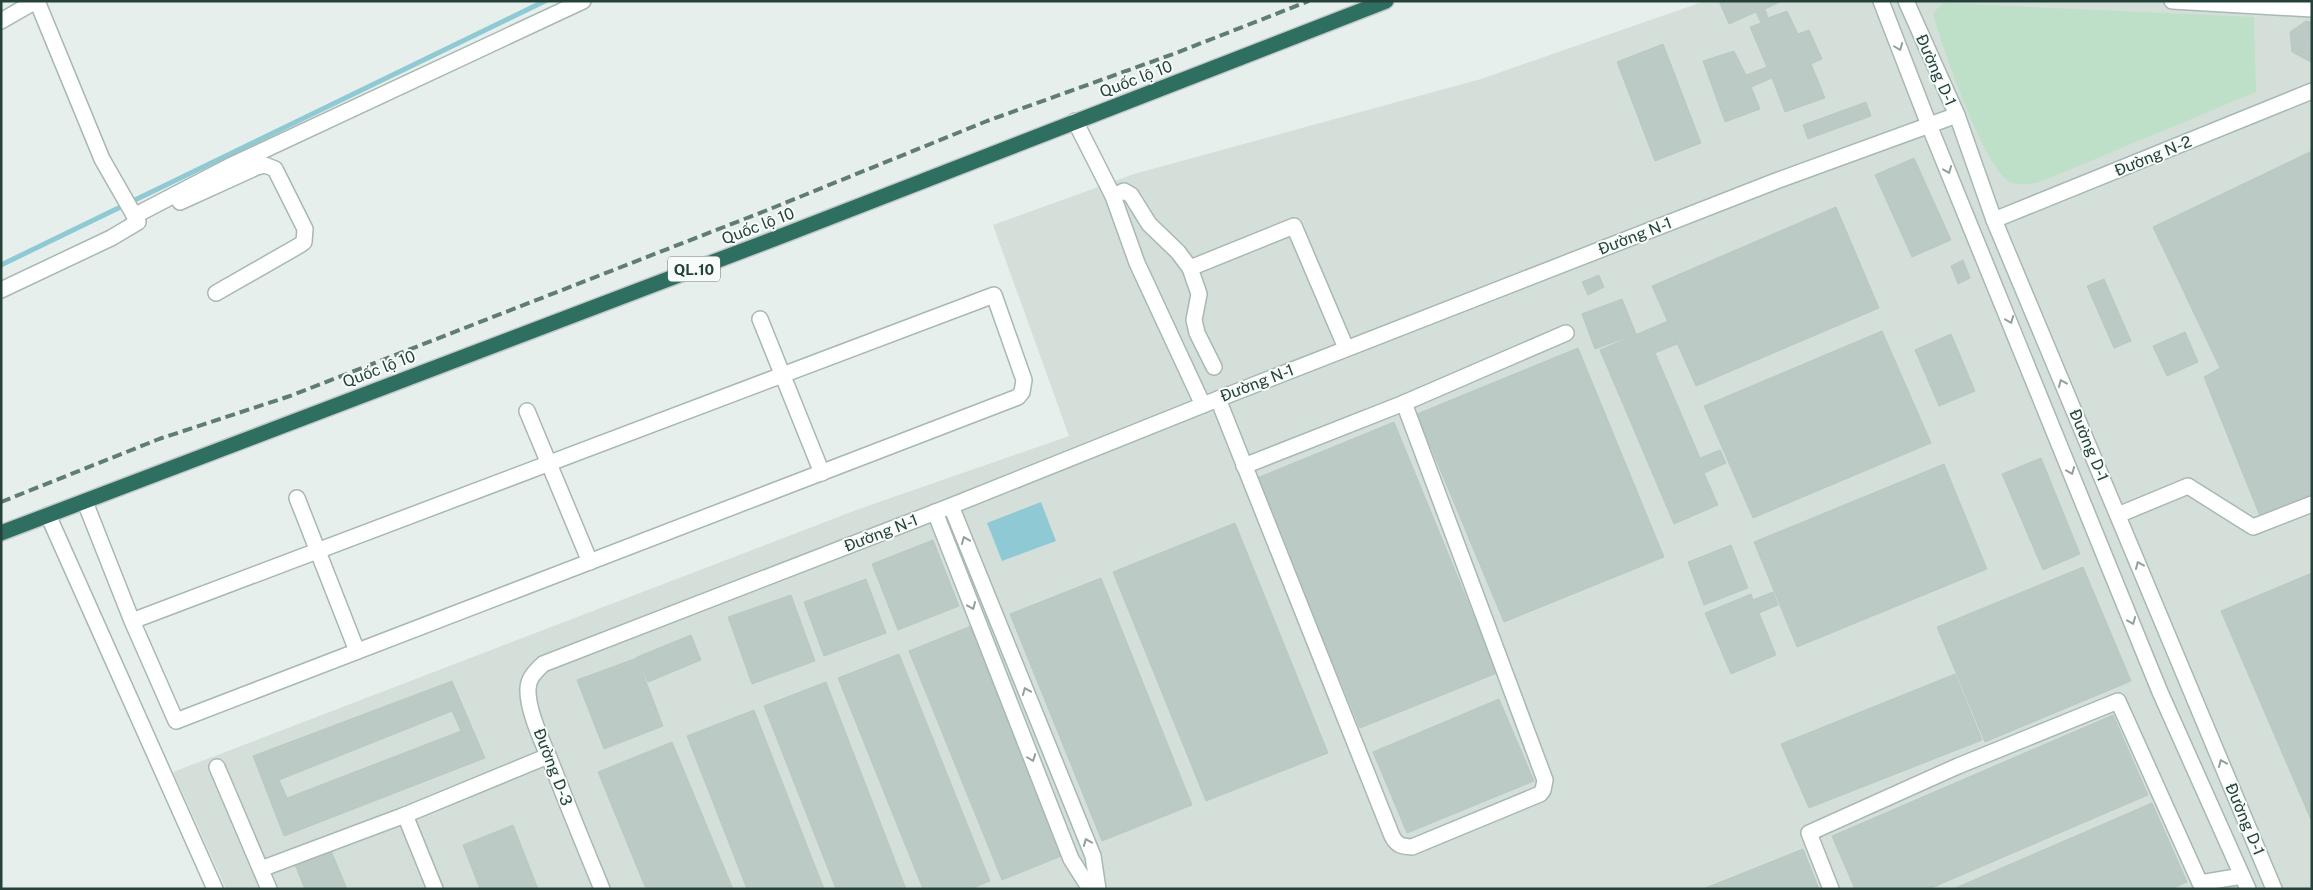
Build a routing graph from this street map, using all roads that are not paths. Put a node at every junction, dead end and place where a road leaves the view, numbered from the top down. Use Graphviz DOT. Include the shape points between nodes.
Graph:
graph roads {
  1 [pos="36,1"];
  2 [pos="583,1"];
  3 [pos="1386,1"];
  4 [pos="1881,1"];
  5 [pos="1906,1"];
  6 [pos="2172,1"];
  7 [pos="2312,9"];
  8 [pos="1,21"];
  9 [pos="2312,91"];
  10 [pos="1957,115"];
  11 [pos="1075,121"];
  12 [pos="1929,125"];
  13 [pos="1113,196"];
  14 [pos="134,217"];
  15 [pos="1994,220"];
  16 [pos="1190,268"];
  17 [pos="1,290"];
  18 [pos="216,293"];
  19 [pos="760,319"];
  20 [pos="1566,333"];
  21 [pos="1346,348"];
  22 [pos="1214,367"];
  23 [pos="782,375"];
  24 [pos="1218,399"];
  25 [pos="1404,404"];
  26 [pos="1203,405"];
  27 [pos="527,411"];
  28 [pos="549,463"];
  29 [pos="1244,466"];
  30 [pos="822,473"];
  31 [pos="297,498"];
  32 [pos="85,502"];
  33 [pos="2312,504"];
  34 [pos="951,506"];
  35 [pos="935,512"];
  36 [pos="48,515"];
  37 [pos="2118,515"];
  38 [pos="1,533"];
  39 [pos="317,551"];
  40 [pos="590,562"];
  41 [pos="132,621"];
  42 [pos="357,651"];
  43 [pos="560,657"];
  44 [pos="548,756"];
  45 [pos="217,767"];
  46 [pos="405,815"];
  47 [pos="261,869"];
  48 [pos="2245,882"];
  49 [pos="215,889"];
  50 [pos="269,889"];
  51 [pos="435,889"];
  52 [pos="602,889"];
  53 [pos="1090,889"];
  54 [pos="1098,889"];
  55 [pos="1831,889"];
  56 [pos="2274,889"];
  1 -- 8 [label="street"];
  1 -- 14 [label="street" via="102,159"];
  2 -- 14 [label="street" via="232,165"];
  3 -- 11 [label="highway, Quốc lộ 10 / QL.10"];
  4 -- 12 [label="street, Đường D-1, one-way"];
  5 -- 10 [label="street, Đường D-1"];
  6 -- 7 [label="street"];
  9 -- 15 [label="street, Đường N-2"];
  10 -- 12 [label="street, Đường N-1"];
  10 -- 15 [label="street, Đường D-1"];
  11 -- 13 [label="street"];
  11 -- 32 [label="highway, Quốc lộ 10 / QL.10"];
  12 -- 21 [label="street, Đường N-1"];
  12 -- 48 [label="street, Đường D-1, one-way" via="2160,692"];
  13 -- 16 [label="street" via="1124,191 1131,195 1149,224"];
  13 -- 26 [label="street" via="1137,263"];
  14 -- 17 [label="street" via="111,238"];
  14 -- 18 [label="street" via="257,167 265,165 275,169 305,229 304,242"];
  37 -- 15 [label="street, Đường D-1, one-way"];
  16 -- 21 [label="street" via="1294,226"];
  16 -- 22 [label="street" via="1199,294 1194,320"];
  19 -- 23 [label="street"];
  20 -- 25 [label="street"];
  21 -- 24 [label="street, Đường N-1"];
  23 -- 28 [label="street"];
  23 -- 30 [label="street"];
  23 -- 30 [label="street" via="994,295 1024,380 1021,394"];
  24 -- 26 [label="street, Đường N-1"];
  24 -- 29 [label="street"];
  25 -- 29 [label="street"];
  25 -- 29 [label="street" via="1545,780 1540,794 1412,847 1396,843 1392,836"];
  26 -- 34 [label="street, Đường N-1"];
  27 -- 28 [label="street"];
  28 -- 39 [label="street"];
  28 -- 40 [label="street"];
  30 -- 40 [label="street"];
  31 -- 39 [label="street"];
  32 -- 36 [label="highway, Quốc lộ 10 / QL.10"];
  32 -- 41 [label="street"];
  33 -- 37 [label="street" via="2253,527 2188,486"];
  34 -- 35 [label="street, Đường N-1"];
  54 -- 34 [label="street, one-way" via="1093,856"];
  35 -- 43 [label="street, Đường N-1"];
  35 -- 53 [label="street, one-way" via="1072,859"];
  36 -- 38 [label="highway, Quốc lộ 10 / QL.10"];
  36 -- 49 [label="street"];
  56 -- 37 [label="street, Đường D-1, one-way"];
  39 -- 41 [label="street"];
  39 -- 42 [label="street"];
  40 -- 42 [label="street"];
  41 -- 42 [label="street" via="176,721"];
  43 -- 44 [label="street, Đường D-3" via="543,664 534,673 528,688"];
  44 -- 46 [label="street"];
  44 -- 52 [label="street, Đường D-3"];
  45 -- 47 [label="street"];
  46 -- 47 [label="street"];
  46 -- 51 [label="street"];
  47 -- 50 [label="street"];
  48 -- 55 [label="street" via="2200,883 2118,701 1958,766 1809,833"];
}
